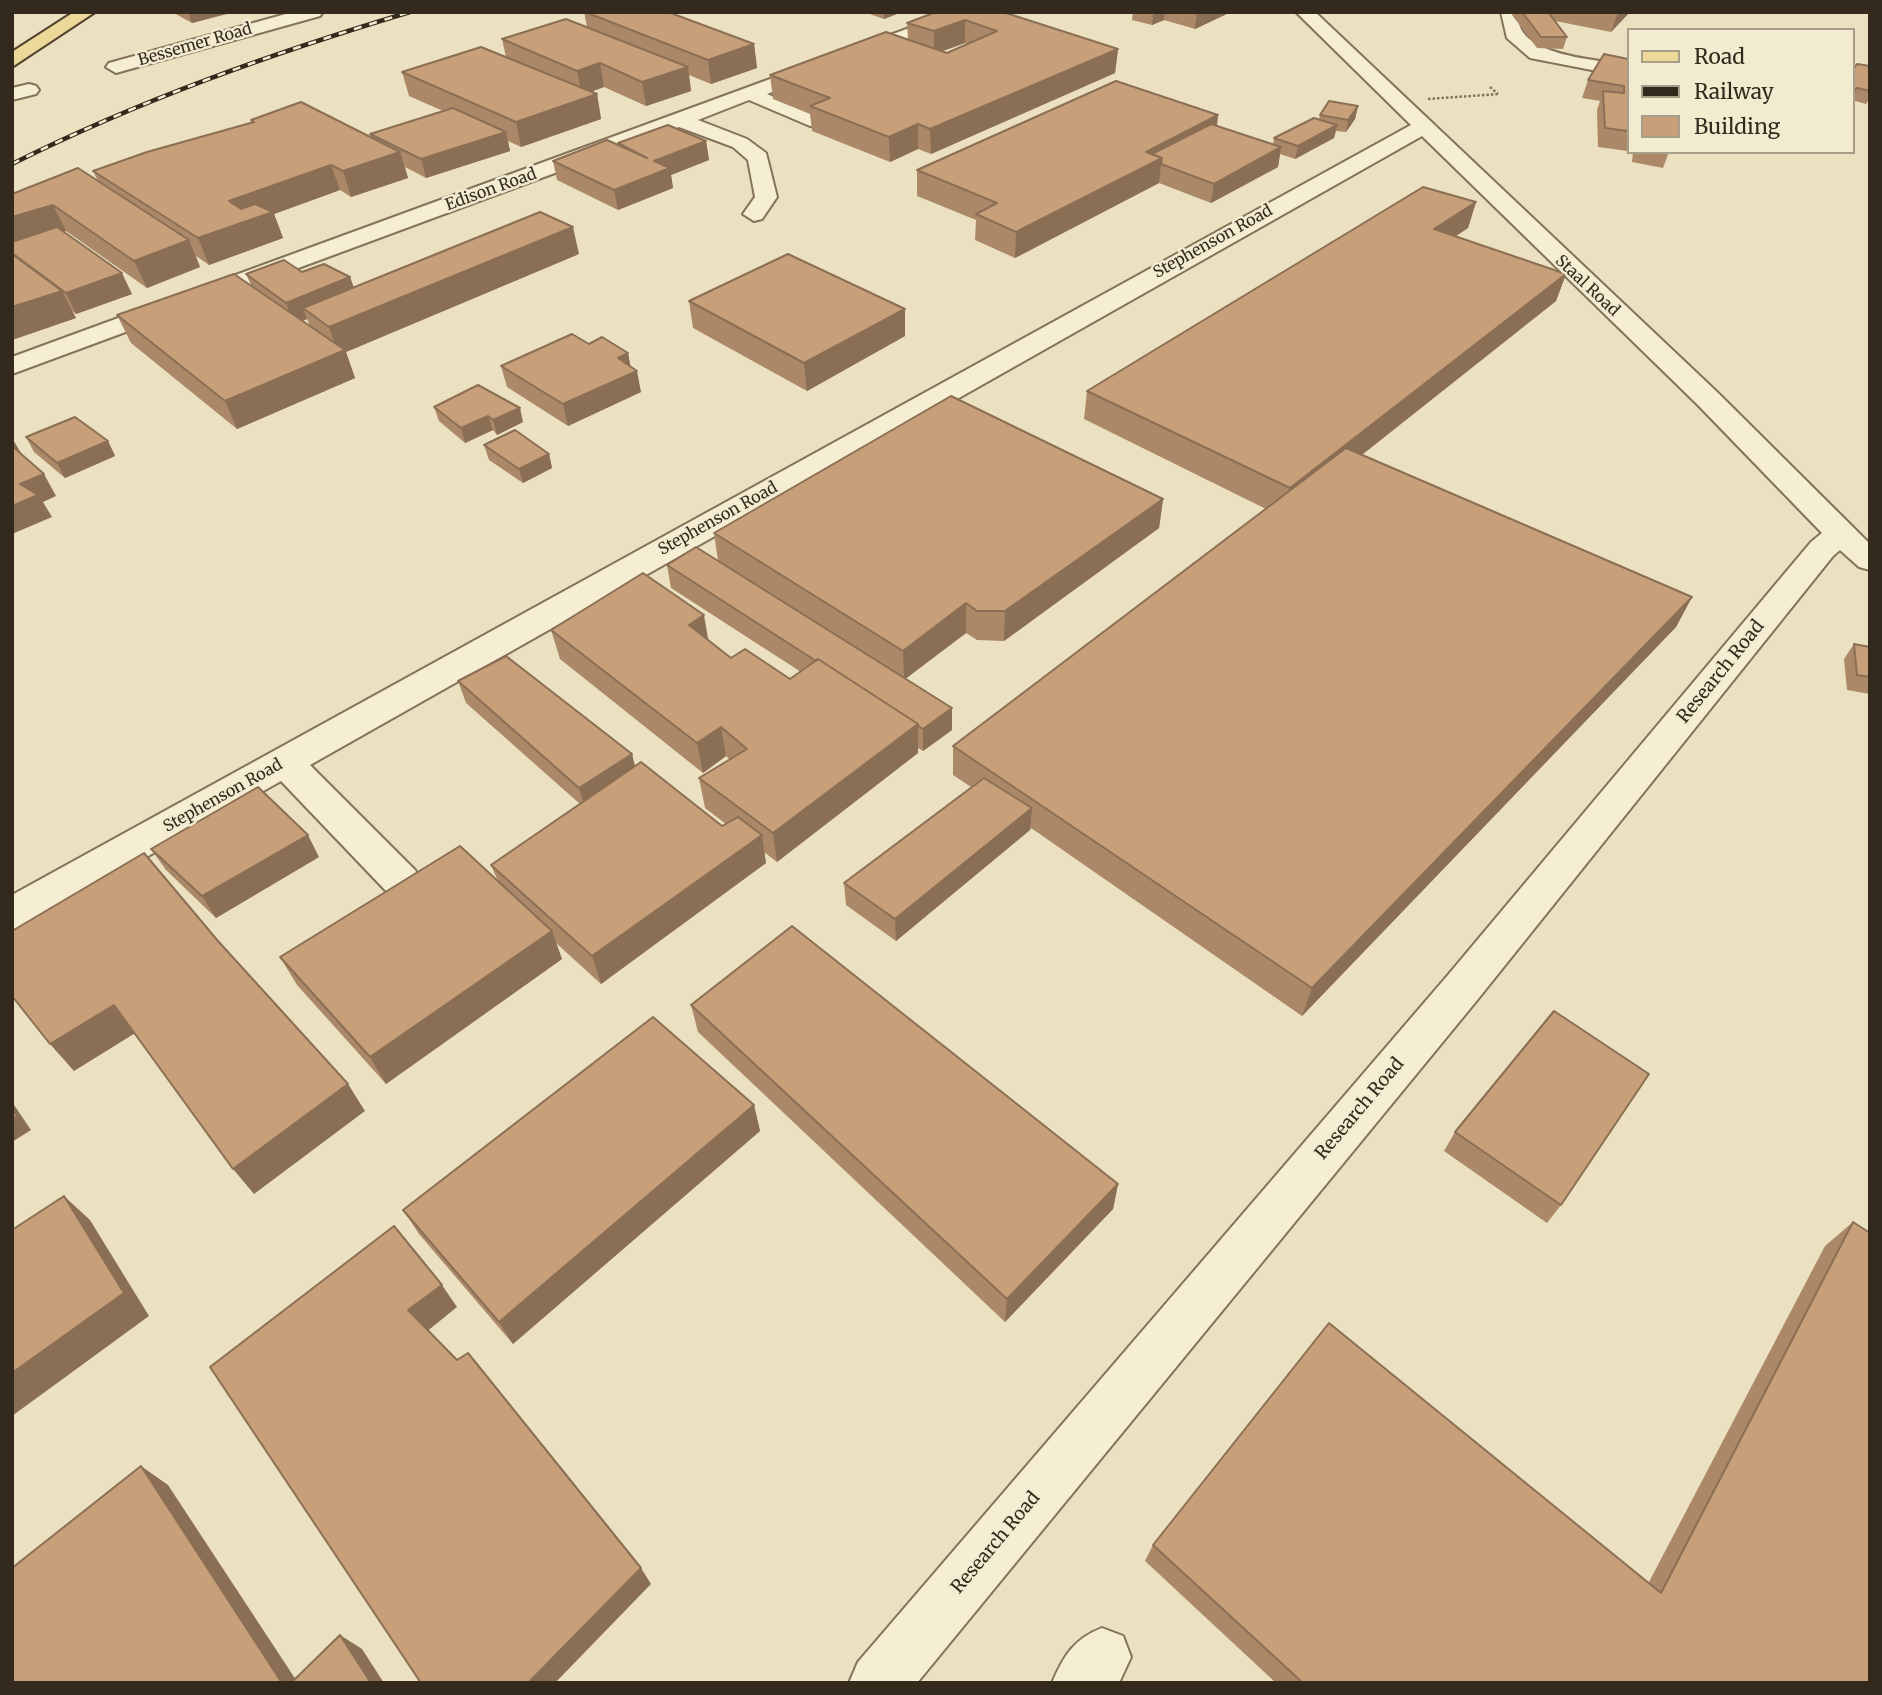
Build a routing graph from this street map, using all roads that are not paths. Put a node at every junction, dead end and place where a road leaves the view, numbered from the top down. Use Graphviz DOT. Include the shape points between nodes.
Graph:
graph roads {
  1 [pos="86,12"];
  2 [pos="314,12"];
  3 [pos="970,12"];
  4 [pos="1305,12"];
  5 [pos="1510,12"];
  6 [pos="12,61"];
  7 [pos="116,67"];
  8 [pos="1626,71"];
  9 [pos="751,94"];
  10 [pos="1422,112"];
  11 [pos="680,120"];
  12 [pos="817,122"];
  13 [pos="754,214"];
  14 [pos="12,366"];
  15 [pos="1855,547"];
  16 [pos="284,761"];
  17 [pos="401,881"];
  18 [pos="12,914"];
  19 [pos="879,1683"];
  1 -- 6 [label="main road"];
  2 -- 7 [label="street, Bessemer Road"];
  3 -- 9 [label="street, Edison Road"];
  4 -- 10 [label="street, Staal Road"];
  5 -- 8 [label="street" via="1516,38 1537,54"];
  9 -- 11 [label="street, Edison Road"];
  9 -- 12 [label="street"];
  10 -- 15 [label="street, Staal Road" via="1567,267 1707,398"];
  10 -- 16 [label="street, Stephenson Road"];
  11 -- 13 [label="street" via="740,143 758,158 766,197"];
  11 -- 14 [label="street, Edison Road"];
  15 -- 19 [label="street, Research Road" via="1822,549 1463,987"];
  16 -- 17 [label="street"];
  16 -- 18 [label="street, Stephenson Road"];
}
